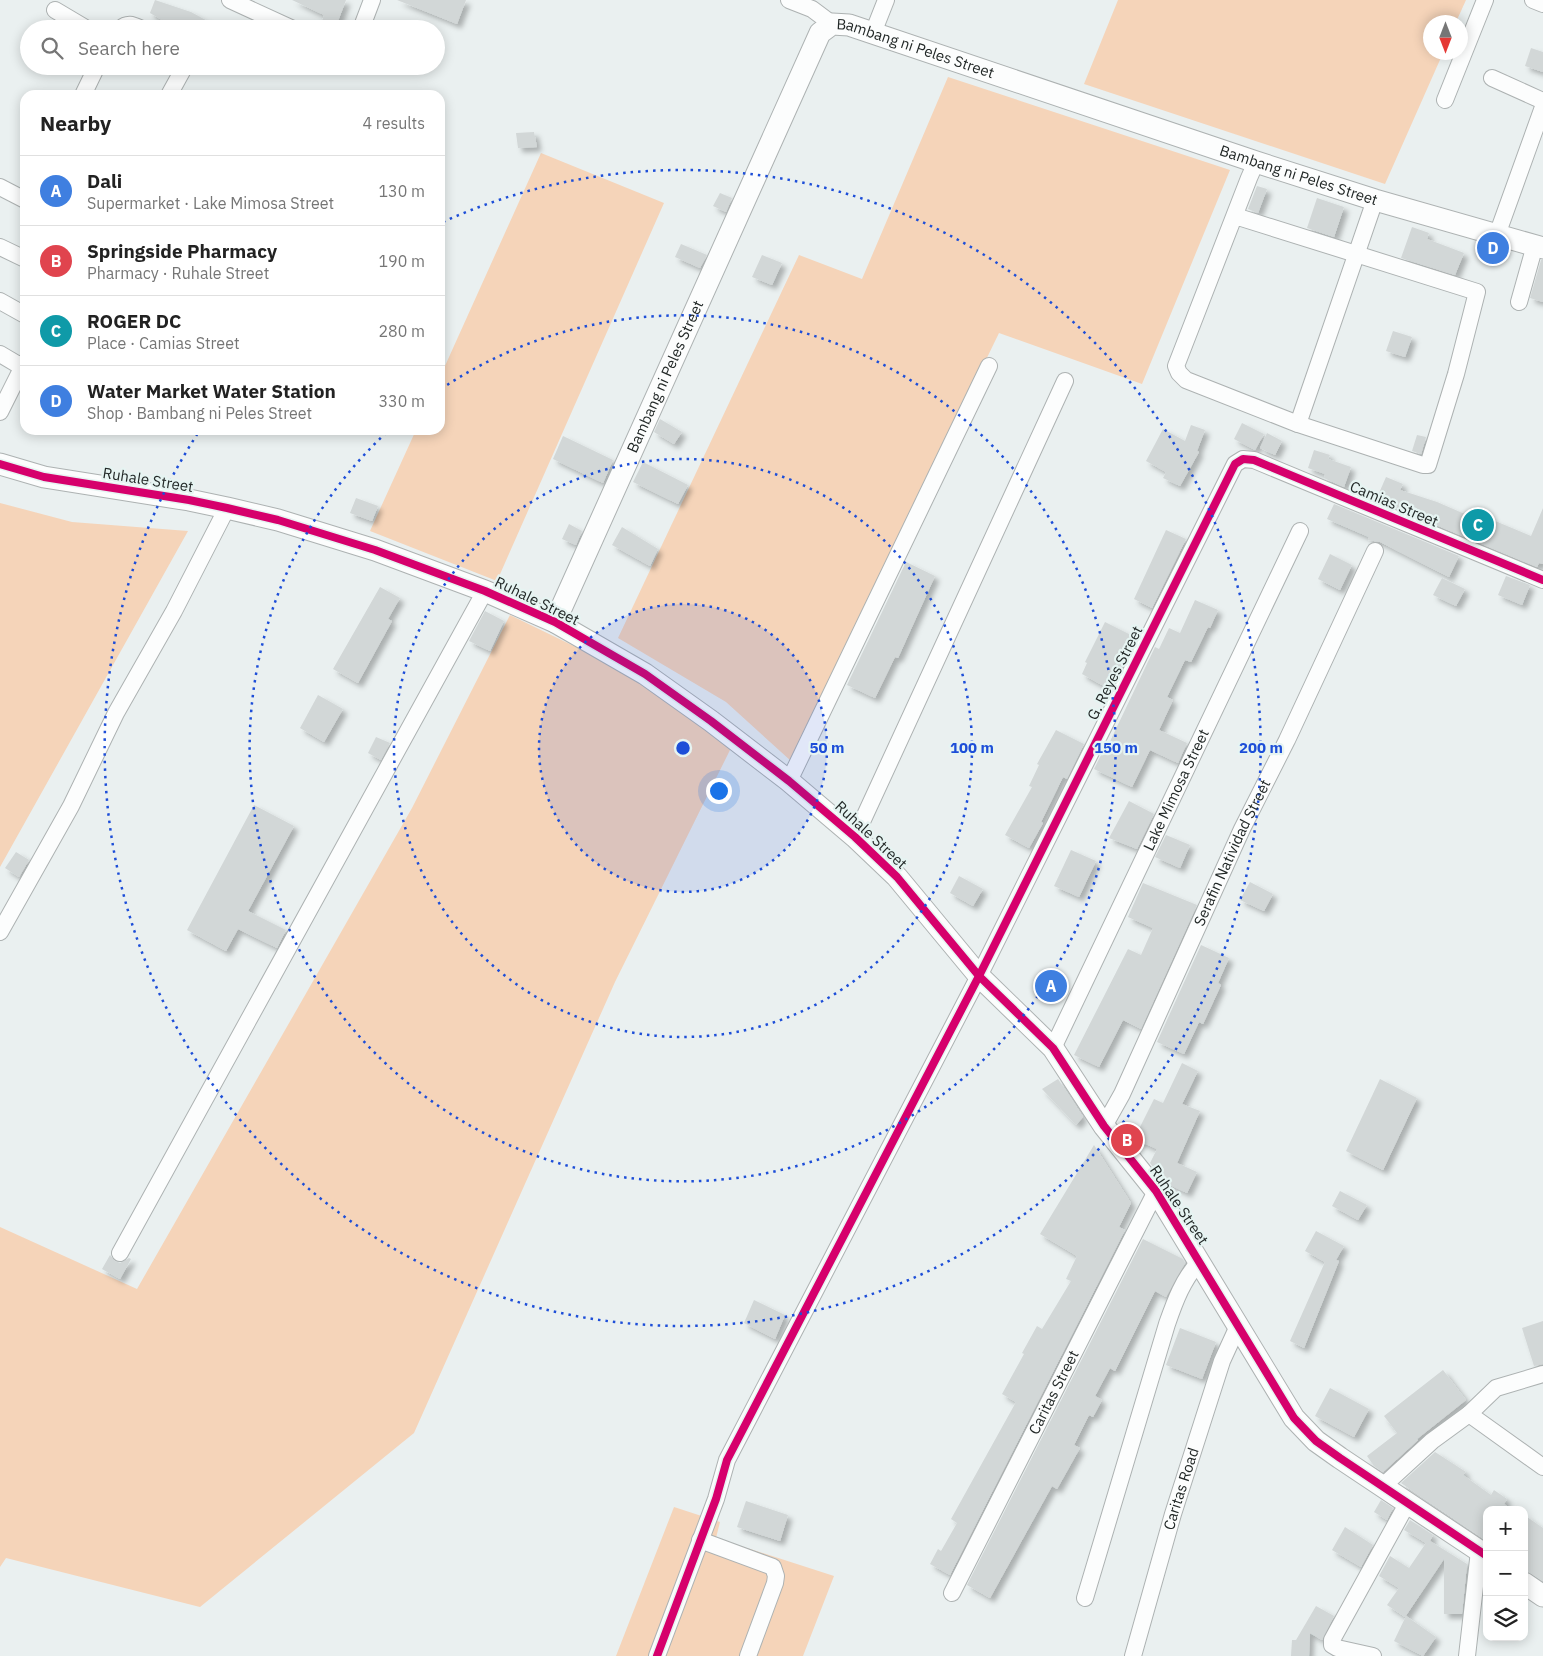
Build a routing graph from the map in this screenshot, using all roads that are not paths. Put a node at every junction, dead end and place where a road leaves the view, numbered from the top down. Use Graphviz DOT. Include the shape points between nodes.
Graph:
graph roads {
  1 [pos="230,0"];
  2 [pos="372,0"];
  3 [pos="789,0"];
  4 [pos="886,0"];
  5 [pos="1485,0"];
  6 [pos="1533,0"];
  7 [pos="1543,4"];
  8 [pos="55,10"];
  9 [pos="72,20"];
  10 [pos="274,20"];
  11 [pos="365,20"];
  12 [pos="832,24"];
  13 [pos="873,33"];
  14 [pos="93,75"];
  15 [pos="180,75"];
  16 [pos="1492,78"];
  17 [pos="86,90"];
  18 [pos="172,90"];
  19 [pos="1445,100"];
  20 [pos="1543,101"];
  21 [pos="1543,107"];
  22 [pos="1256,162"];
  23 [pos="0,187"];
  24 [pos="20,197"];
  25 [pos="1375,200"];
  26 [pos="1235,216"];
  27 [pos="1497,235"];
  28 [pos="1539,246"];
  29 [pos="0,247"];
  30 [pos="1357,254"];
  31 [pos="20,257"];
  32 [pos="0,301"];
  33 [pos="1519,302"];
  34 [pos="20,312"];
  35 [pos="0,354"];
  36 [pos="20,362"];
  37 [pos="989,366"];
  38 [pos="20,372"];
  39 [pos="1066,381"];
  40 [pos="0,412"];
  41 [pos="1298,424"];
  42 [pos="0,464"];
  43 [pos="1236,464"];
  44 [pos="227,508"];
  45 [pos="1300,531"];
  46 [pos="1375,551"];
  47 [pos="1543,580"];
  48 [pos="484,591"];
  49 [pos="555,622"];
  50 [pos="789,781"];
  51 [pos="855,837"];
  52 [pos="0,932"];
  53 [pos="979,976"];
  54 [pos="1053,1048"];
  55 [pos="1104,1126"];
  56 [pos="1156,1191"];
  57 [pos="120,1253"];
  58 [pos="1200,1261"];
  59 [pos="1238,1326"];
  60 [pos="1543,1374"];
  61 [pos="1469,1414"];
  62 [pos="1543,1467"];
  63 [pos="1383,1486"];
  64 [pos="1408,1502"];
  65 [pos="700,1540"];
  66 [pos="1483,1554"];
  67 [pos="1528,1586"];
  68 [pos="952,1593"];
  69 [pos="1543,1596"];
  70 [pos="1085,1598"];
  71 [pos="657,1656"];
  72 [pos="748,1656"];
  73 [pos="1133,1656"];
  74 [pos="1373,1656"];
  75 [pos="1466,1656"];
  1 -- 10 [label="street"];
  2 -- 11 [label="street"];
  3 -- 12 [label="street" via="812,9"];
  4 -- 13 [label="street"];
  5 -- 19 [label="street"];
  6 -- 7 [label="street"];
  8 -- 9 [label="street"];
  12 -- 13 [label="street, Bambang ni Peles Street" via="849,25"];
  12 -- 49 [label="street, Bambang ni Peles Street" via="820,33"];
  13 -- 22 [label="street, Bambang ni Peles Street"];
  14 -- 17 [label="street"];
  15 -- 18 [label="street"];
  16 -- 20 [label="street"];
  21 -- 27 [label="street"];
  22 -- 25 [label="street, Bambang ni Peles Street"];
  22 -- 26 [label="street"];
  23 -- 24 [label="street"];
  25 -- 27 [label="street, Bambang ni Peles Street"];
  25 -- 30 [label="street"];
  26 -- 30 [label="street"];
  26 -- 41 [label="street" via="1176,366 1178,374"];
  27 -- 28 [label="street, Bambang ni Peles Street"];
  28 -- 33 [label="street"];
  29 -- 31 [label="street"];
  30 -- 41 [label="street"];
  30 -- 41 [label="street" via="1477,292 1430,461 1423,466"];
  32 -- 34 [label="street"];
  35 -- 36 [label="street"];
  37 -- 50 [label="street"];
  38 -- 40 [label="street"];
  39 -- 51 [label="street"];
  42 -- 44 [label="street, Ruhale Street" via="53,478"];
  43 -- 47 [label="street, Camias Street" via="1243,459 1254,460"];
  43 -- 53 [label="street, G. Reyes Street"];
  44 -- 48 [label="street, Ruhale Street" via="375,550"];
  44 -- 52 [label="street" via="116,713 71,806"];
  45 -- 54 [label="street, Lake Mimosa Street"];
  46 -- 55 [label="street, Serafin Natividad Street" via="1242,829 1122,1094"];
  48 -- 49 [label="street, Ruhale Street"];
  48 -- 57 [label="street"];
  49 -- 50 [label="street, Ruhale Street" via="645,674"];
  50 -- 51 [label="street, Ruhale Street"];
  51 -- 53 [label="street, Ruhale Street" via="897,877"];
  53 -- 54 [label="street, Ruhale Street"];
  53 -- 65 [label="street, G. Reyes Street" via="727,1460"];
  54 -- 55 [label="street, Ruhale Street"];
  55 -- 56 [label="street, Ruhale Street"];
  56 -- 58 [label="street, Ruhale Street"];
  56 -- 68 [label="street, Caritas Street"];
  58 -- 59 [label="street, Ruhale Street"];
  58 -- 70 [label="street" via="1181,1287 1167,1324"];
  59 -- 63 [label="street, Ruhale Street" via="1294,1418 1316,1441"];
  59 -- 73 [label="street, Caritas Road" via="1222,1361 1173,1514"];
  60 -- 61 [label="street" via="1496,1388"];
  61 -- 62 [label="street"];
  61 -- 63 [label="street" via="1432,1441"];
  63 -- 64 [label="street, Ruhale Street"];
  64 -- 66 [label="street, Ruhale Street"];
  64 -- 74 [label="street" via="1332,1640 1332,1645 1337,1648"];
  65 -- 71 [label="street, G. Reyes Street"];
  65 -- 72 [label="street" via="773,1567 775,1583"];
  66 -- 75 [label="street"];
  67 -- 69 [label="street"];
}
